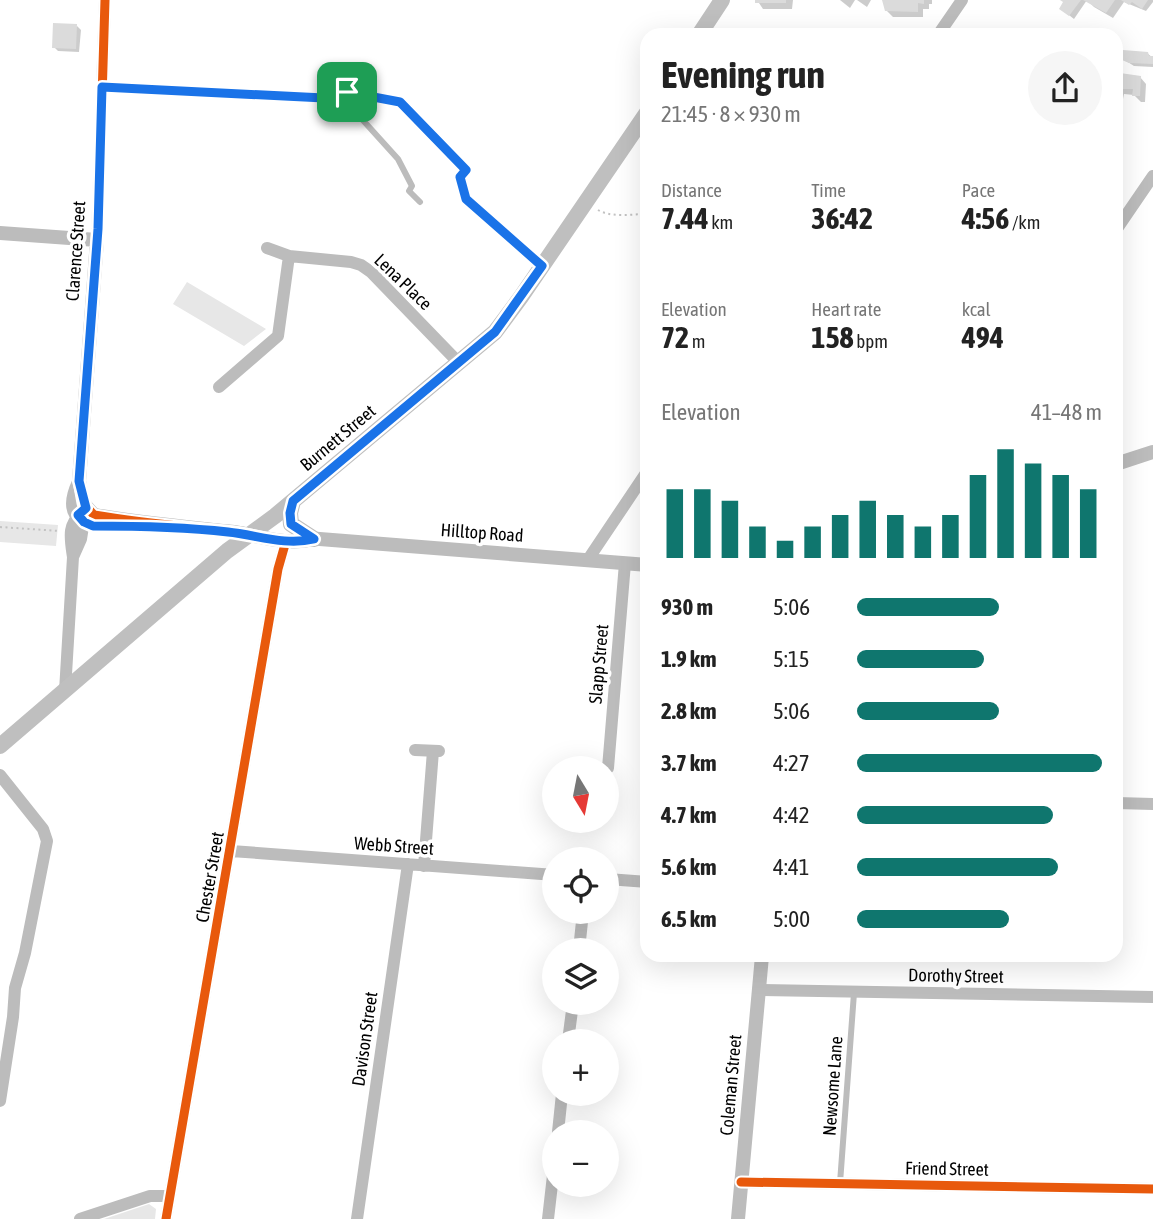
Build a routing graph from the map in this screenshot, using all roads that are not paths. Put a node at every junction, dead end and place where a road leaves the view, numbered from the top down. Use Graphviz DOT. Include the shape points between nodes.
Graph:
graph roads {
  1 [pos="105,0"];
  2 [pos="722,0"];
  3 [pos="962,0"];
  4 [pos="703,28"];
  5 [pos="944,28"];
  6 [pos="102,87"];
  7 [pos="347,92"];
  8 [pos="640,123"];
  9 [pos="1153,176"];
  10 [pos="460,177"];
  11 [pos="466,199"];
  12 [pos="420,201"];
  13 [pos="1123,220"];
  14 [pos="0,233"];
  15 [pos="97,240"];
  16 [pos="267,248"];
  17 [pos="289,256"];
  18 [pos="542,266"];
  19 [pos="458,363"];
  20 [pos="219,387"];
  21 [pos="1153,452"];
  22 [pos="1123,462"];
  23 [pos="640,482"];
  24 [pos="293,501"];
  25 [pos="83,512"];
  26 [pos="250,534"];
  27 [pos="314,539"];
  28 [pos="286,541"];
  29 [pos="587,561"];
  30 [pos="625,563"];
  31 [pos="640,564"];
  32 [pos="65,691"];
  33 [pos="0,746"];
  34 [pos="415,750"];
  35 [pos="609,756"];
  36 [pos="0,775"];
  37 [pos="1123,803"];
  38 [pos="1153,804"];
  39 [pos="231,851"];
  40 [pos="408,864"];
  41 [pos="424,866"];
  42 [pos="542,874"];
  43 [pos="619,880"];
  44 [pos="640,881"];
  45 [pos="761,962"];
  46 [pos="8,989"];
  47 [pos="759,990"];
  48 [pos="854,992"];
  49 [pos="1153,997"];
  50 [pos="0,1101"];
  51 [pos="741,1182"];
  52 [pos="840,1183"];
  53 [pos="1153,1189"];
  54 [pos="170,1196"];
  55 [pos="551,1197"];
  56 [pos="80,1219"];
  57 [pos="166,1219"];
  58 [pos="357,1219"];
  59 [pos="548,1219"];
  60 [pos="738,1219"];
  1 -- 6 [label="street, Clarence Street"];
  2 -- 4 [label="main road"];
  3 -- 5 [label="street"];
  6 -- 7 [label="street" via="324,98"];
  6 -- 15 [label="street, Clarence Street"];
  7 -- 10 [label="lane" via="400,102 466,170"];
  7 -- 12 [label="lane" via="351,107 398,159 412,186 409,191"];
  8 -- 18 [label="main road, Burnett Street"];
  9 -- 13 [label="street"];
  11 -- 18 [label="lane"];
  14 -- 15 [label="street"];
  15 -- 25 [label="street, Clarence Street" via="79,481"];
  16 -- 17 [label="street, Lena Place"];
  17 -- 19 [label="street, Lena Place" via="361,265"];
  17 -- 20 [label="street" via="278,336"];
  18 -- 19 [label="main road, Burnett Street" via="495,332"];
  19 -- 24 [label="main road, Burnett Street"];
  21 -- 22 [label="street"];
  23 -- 29 [label="street"];
  24 -- 26 [label="main road, Burnett Street"];
  24 -- 27 [label="main road" via="291,524"];
  25 -- 26 [label="street, Hilltop Road" via="159,526"];
  25 -- 32 [label="street, Clarence Street" via="81,539 73,557"];
  26 -- 27 [label="street, Hilltop Road"];
  26 -- 28 [label="street, Hilltop Road"];
  26 -- 32 [label="main road, Burnett Street"];
  27 -- 28 [label="street, Hilltop Road"];
  27 -- 29 [label="street, Hilltop Road"];
  28 -- 39 [label="street, Chester Street"];
  29 -- 30 [label="street, Hilltop Road"];
  30 -- 31 [label="street, Hilltop Road"];
  30 -- 35 [label="street, Slapp Street"];
  32 -- 33 [label="main road, Burnett Street"];
  34 -- 41 [label="street" via="437,751"];
  36 -- 46 [label="street" via="43,829 47,841 25,953"];
  37 -- 38 [label="street"];
  39 -- 40 [label="street, Webb Street"];
  39 -- 54 [label="street, Chester Street"];
  40 -- 41 [label="street, Webb Street"];
  40 -- 58 [label="street, Davison Street"];
  41 -- 42 [label="street, Webb Street"];
  43 -- 44 [label="street"];
  45 -- 47 [label="street, Coleman Street"];
  46 -- 50 [label="street" via="13,1017"];
  47 -- 48 [label="street, Dorothy Street"];
  47 -- 51 [label="street, Coleman Street"];
  48 -- 49 [label="street, Dorothy Street"];
  48 -- 52 [label="lane, Newsome Lane"];
  51 -- 52 [label="street, Friend Street"];
  51 -- 60 [label="street, Coleman Street"];
  52 -- 53 [label="street, Friend Street"];
  54 -- 56 [label="street" via="150,1196"];
  54 -- 57 [label="street, Chester Street"];
  55 -- 59 [label="street"];
}
